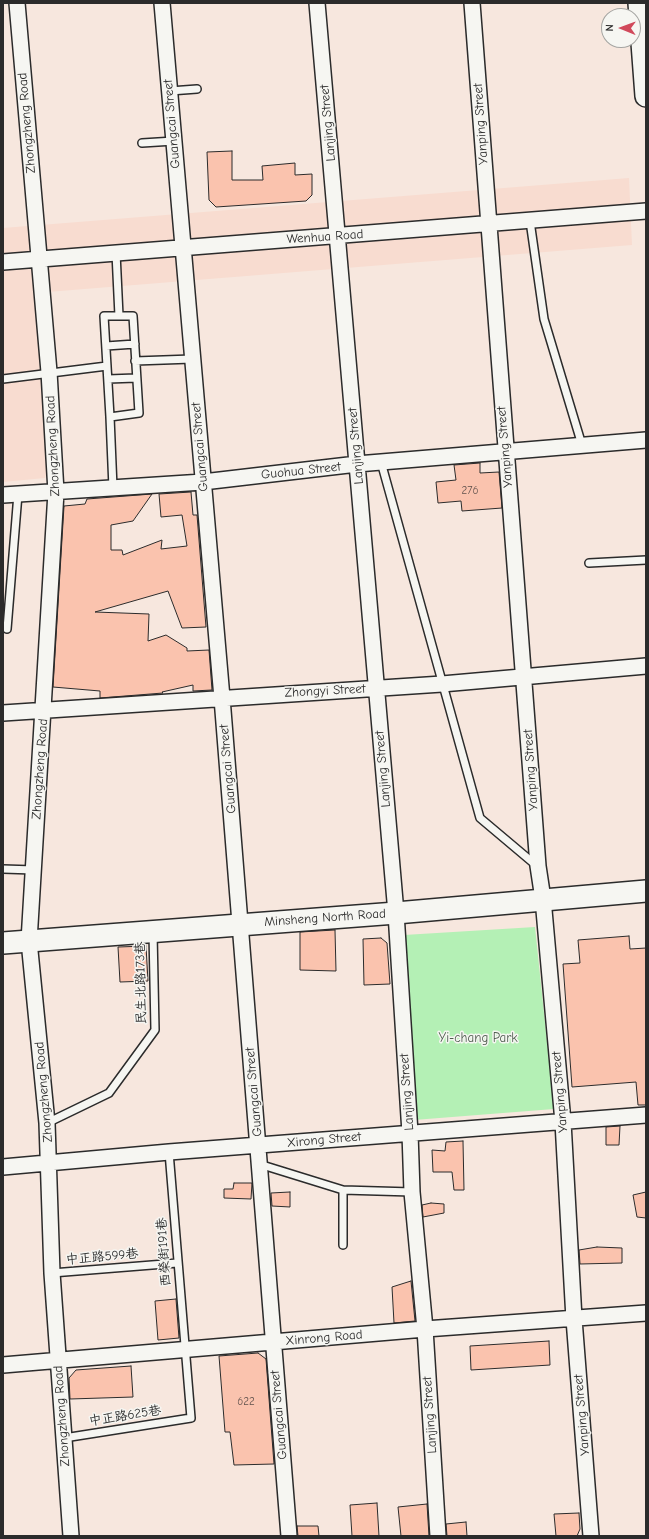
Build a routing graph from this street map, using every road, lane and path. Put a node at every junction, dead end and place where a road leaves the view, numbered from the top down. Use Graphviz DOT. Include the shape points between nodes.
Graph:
graph roads {
  1 [pos="17,3"];
  2 [pos="162,3"];
  3 [pos="317,3"];
  4 [pos="472,3"];
  5 [pos="639,3"];
  6 [pos="198,89"];
  7 [pos="170,91"];
  8 [pos="646,96"];
  9 [pos="174,141"];
  10 [pos="142,143"];
  11 [pos="646,211"];
  12 [pos="530,221"];
  13 [pos="488,224"];
  14 [pos="338,236"];
  15 [pos="183,248"];
  16 [pos="116,253"];
  17 [pos="38,259"];
  18 [pos="3,262"];
  19 [pos="119,316"];
  20 [pos="135,344"];
  21 [pos="106,346"];
  22 [pos="192,359"];
  23 [pos="135,361"];
  24 [pos="107,366"];
  25 [pos="49,372"];
  26 [pos="136,378"];
  27 [pos="3,379"];
  28 [pos="108,379"];
  29 [pos="110,417"];
  30 [pos="646,440"];
  31 [pos="582,445"];
  32 [pos="506,453"];
  33 [pos="382,462"];
  34 [pos="357,464"];
  35 [pos="203,482"];
  36 [pos="113,488"];
  37 [pos="56,492"];
  38 [pos="18,494"];
  39 [pos="3,495"];
  40 [pos="646,560"];
  41 [pos="589,563"];
  42 [pos="7,629"];
  43 [pos="646,666"];
  44 [pos="525,676"];
  45 [pos="442,684"];
  46 [pos="376,688"];
  47 [pos="222,698"];
  48 [pos="44,710"];
  49 [pos="3,713"];
  50 [pos="538,866"];
  51 [pos="3,869"];
  52 [pos="34,870"];
  53 [pos="646,891"];
  54 [pos="543,899"];
  55 [pos="396,913"];
  56 [pos="240,924"];
  57 [pos="153,931"];
  58 [pos="29,941"];
  59 [pos="3,943"];
  60 [pos="646,1115"];
  61 [pos="563,1122"];
  62 [pos="47,1123"];
  63 [pos="410,1133"];
  64 [pos="258,1145"];
  65 [pos="169,1152"];
  66 [pos="50,1164"];
  67 [pos="259,1164"];
  68 [pos="3,1167"];
  69 [pos="343,1190"];
  70 [pos="412,1192"];
  71 [pos="343,1245"];
  72 [pos="177,1263"];
  73 [pos="52,1273"];
  74 [pos="646,1312"];
  75 [pos="574,1319"];
  76 [pos="425,1329"];
  77 [pos="274,1343"];
  78 [pos="184,1349"];
  79 [pos="58,1359"];
  80 [pos="3,1365"];
  81 [pos="191,1418"];
  82 [pos="64,1438"];
  83 [pos="71,1536"];
  84 [pos="289,1536"];
  85 [pos="438,1536"];
  86 [pos="591,1536"];
  1 -- 17 [label="street, Zhongzheng Road"];
  2 -- 7 [label="street, Guangcai Street"];
  3 -- 14 [label="street, Lanjing Street"];
  4 -- 13 [label="street, Yanping Street"];
  5 -- 8 [label="main road"];
  6 -- 7 [label="lane"];
  7 -- 9 [label="street, Guangcai Street"];
  9 -- 10 [label="lane"];
  9 -- 15 [label="street, Guangcai Street"];
  11 -- 12 [label="street, Wenhua Road"];
  12 -- 13 [label="street, Wenhua Road"];
  12 -- 31 [label="lane" via="544,319"];
  13 -- 14 [label="street, Wenhua Road"];
  13 -- 32 [label="street, Yanping Street"];
  14 -- 15 [label="street, Wenhua Road"];
  14 -- 34 [label="street, Lanjing Street"];
  15 -- 16 [label="street, Wenhua Road"];
  15 -- 22 [label="street, Guangcai Street"];
  16 -- 17 [label="street, Wenhua Road"];
  16 -- 19 [label="lane"];
  17 -- 18 [label="street, Wenhua Road"];
  17 -- 25 [label="street, Zhongzheng Road"];
  19 -- 20 [label="lane" via="133,316"];
  19 -- 21 [label="lane" via="104,316"];
  20 -- 21 [label="lane"];
  20 -- 23 [label="lane"];
  21 -- 24 [label="lane"];
  22 -- 23 [label="lane"];
  22 -- 35 [label="street, Guangcai Street"];
  23 -- 26 [label="lane"];
  24 -- 25 [label="lane"];
  24 -- 28 [label="lane"];
  25 -- 27 [label="lane"];
  25 -- 37 [label="street, Zhongzheng Road"];
  26 -- 28 [label="lane"];
  26 -- 29 [label="lane" via="139,413"];
  28 -- 29 [label="lane"];
  29 -- 36 [label="lane"];
  30 -- 31 [label="street, Guohua Street"];
  31 -- 32 [label="street, Guohua Street"];
  32 -- 33 [label="street, Guohua Street"];
  32 -- 44 [label="street, Yanping Street"];
  33 -- 34 [label="street, Guohua Street"];
  33 -- 45 [label="lane"];
  34 -- 35 [label="street, Guohua Street"];
  34 -- 46 [label="street, Lanjing Street"];
  35 -- 36 [label="street, Guohua Street"];
  35 -- 47 [label="street, Guangcai Street"];
  36 -- 37 [label="street, Guohua Street"];
  37 -- 38 [label="street, Guohua Street"];
  37 -- 48 [label="street, Zhongzheng Road"];
  38 -- 39 [label="street, Guohua Street"];
  38 -- 42 [label="lane"];
  40 -- 41 [label="lane"];
  43 -- 44 [label="street, Zhongyi Street"];
  44 -- 45 [label="street, Zhongyi Street"];
  44 -- 50 [label="street, Yanping Street"];
  45 -- 46 [label="street, Zhongyi Street"];
  45 -- 50 [label="lane" via="480,818"];
  46 -- 47 [label="street, Zhongyi Street"];
  46 -- 55 [label="street, Lanjing Street"];
  47 -- 48 [label="street, Zhongyi Street"];
  47 -- 56 [label="street, Guangcai Street"];
  48 -- 49 [label="street, Zhongyi Street"];
  48 -- 52 [label="street, Zhongzheng Road"];
  50 -- 54 [label="street, Yanping Street"];
  51 -- 52 [label="lane"];
  52 -- 58 [label="street, Zhongzheng Road"];
  53 -- 54 [label="main road, Minsheng North Road"];
  54 -- 55 [label="main road, Minsheng North Road"];
  54 -- 61 [label="street, Yanping Street"];
  55 -- 56 [label="main road, Minsheng North Road"];
  55 -- 63 [label="street, Lanjing Street"];
  56 -- 57 [label="main road, Minsheng North Road"];
  56 -- 64 [label="street, Guangcai Street"];
  57 -- 58 [label="main road, Minsheng North Road"];
  57 -- 62 [label="lane, 民生北路173巷" via="155,1030 109,1093"];
  58 -- 59 [label="main road, Minsheng North Road"];
  58 -- 62 [label="street, Zhongzheng Road"];
  60 -- 61 [label="street, Xirong Street"];
  61 -- 63 [label="street, Xirong Street"];
  61 -- 75 [label="street, Yanping Street"];
  62 -- 66 [label="street, Zhongzheng Road"];
  63 -- 64 [label="street, Xirong Street"];
  63 -- 70 [label="street, Lanjing Street"];
  64 -- 65 [label="street, Xirong Street"];
  64 -- 67 [label="street, Guangcai Street"];
  65 -- 66 [label="street, Xirong Street"];
  65 -- 72 [label="lane, 西榮街191巷"];
  66 -- 68 [label="street, Xirong Street"];
  66 -- 73 [label="street, Zhongzheng Road"];
  67 -- 69 [label="lane"];
  67 -- 77 [label="street, Guangcai Street"];
  69 -- 70 [label="lane"];
  69 -- 71 [label="lane"];
  70 -- 76 [label="street, Lanjing Street"];
  72 -- 73 [label="lane, 中正路599巷"];
  72 -- 78 [label="lane, 西榮街191巷"];
  73 -- 79 [label="street, Zhongzheng Road"];
  74 -- 75 [label="street, Xinrong Road"];
  75 -- 76 [label="street, Xinrong Road"];
  75 -- 86 [label="street, Yanping Street"];
  76 -- 77 [label="street, Xinrong Road"];
  76 -- 85 [label="street, Lanjing Street"];
  77 -- 78 [label="street, Xinrong Road"];
  77 -- 84 [label="street, Guangcai Street"];
  78 -- 79 [label="street, Xinrong Road"];
  78 -- 81 [label="lane, 西榮街191巷"];
  79 -- 80 [label="street, Xinrong Road"];
  79 -- 82 [label="street, Zhongzheng Road"];
  81 -- 82 [label="lane, 中正路625巷"];
  82 -- 83 [label="street, Zhongzheng Road"];
}
